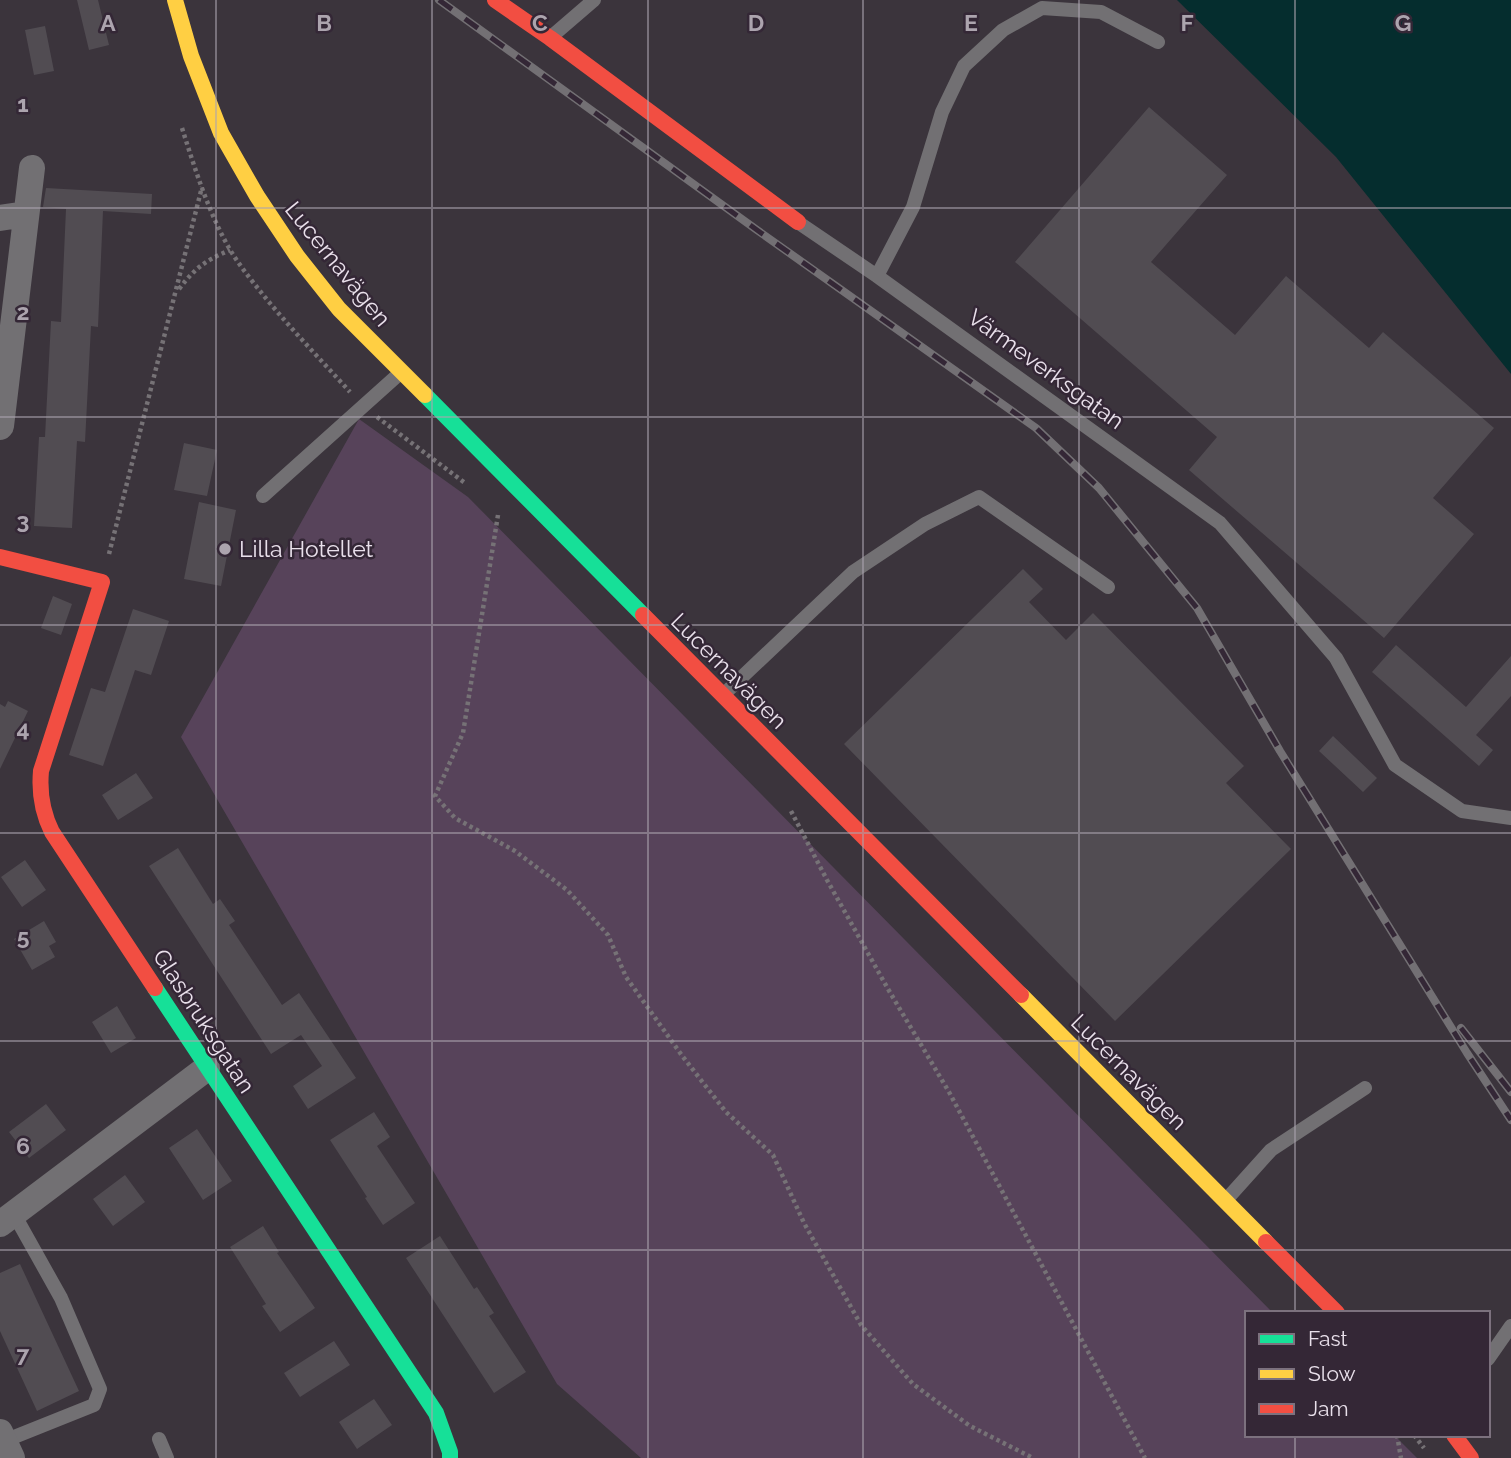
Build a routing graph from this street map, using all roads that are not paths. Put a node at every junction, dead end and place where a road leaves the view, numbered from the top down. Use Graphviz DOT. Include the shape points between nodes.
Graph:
graph roads {
  1 [pos="175,0"];
  2 [pos="495,0"];
  3 [pos="594,0"];
  4 [pos="550,38"];
  5 [pos="1158,42"];
  6 [pos="32,169"];
  7 [pos="26,214"];
  8 [pos="0,218"];
  9 [pos="798,222"];
  10 [pos="877,276"];
  11 [pos="400,373"];
  12 [pos="0,427"];
  13 [pos="263,496"];
  14 [pos="0,557"];
  15 [pos="1108,587"];
  16 [pos="722,696"];
  17 [pos="1511,818"];
  18 [pos="207,1068"];
  19 [pos="1365,1088"];
  20 [pos="1225,1201"];
  21 [pos="7,1219"];
  22 [pos="1335,1311"];
  23 [pos="1511,1326"];
  24 [pos="1490,1356"];
  25 [pos="1455,1437"];
  26 [pos="159,1439"];
  27 [pos="5,1444"];
  28 [pos="167,1458"];
  29 [pos="450,1458"];
  30 [pos="1471,1458"];
  1 -- 11 [label="street, Lucernavägen" via="221,133 257,196 339,309"];
  2 -- 4 [label="street, Värmeverksgatan"];
  3 -- 4 [label="lane"];
  4 -- 9 [label="street, Värmeverksgatan"];
  5 -- 10 [label="lane" via="1101,12 1042,8 1003,30 964,66 942,112 913,207"];
  6 -- 7 [label="street"];
  7 -- 8 [label="street"];
  7 -- 12 [label="street"];
  9 -- 10 [label="lane, Värmeverksgatan"];
  10 -- 17 [label="lane, Värmeverksgatan" via="1220,523 1336,658 1395,765 1462,811"];
  11 -- 13 [label="lane"];
  11 -- 16 [label="street, Lucernavägen"];
  14 -- 18 [label="street, Glasbruksgatan" via="102,582 41,771 40,801 52,832"];
  15 -- 16 [label="lane" via="979,497 925,524 853,572"];
  16 -- 20 [label="street, Lucernavägen"];
  18 -- 21 [label="street"];
  18 -- 29 [label="street, Glasbruksgatan" via="436,1413"];
  19 -- 20 [label="lane" via="1270,1150"];
  20 -- 22 [label="street, Lucernavägen"];
  21 -- 27 [label="lane" via="61,1298 100,1389 94,1405"];
  23 -- 24 [label="lane"];
  25 -- 30 [label="street"];
  26 -- 28 [label="lane"];
}
